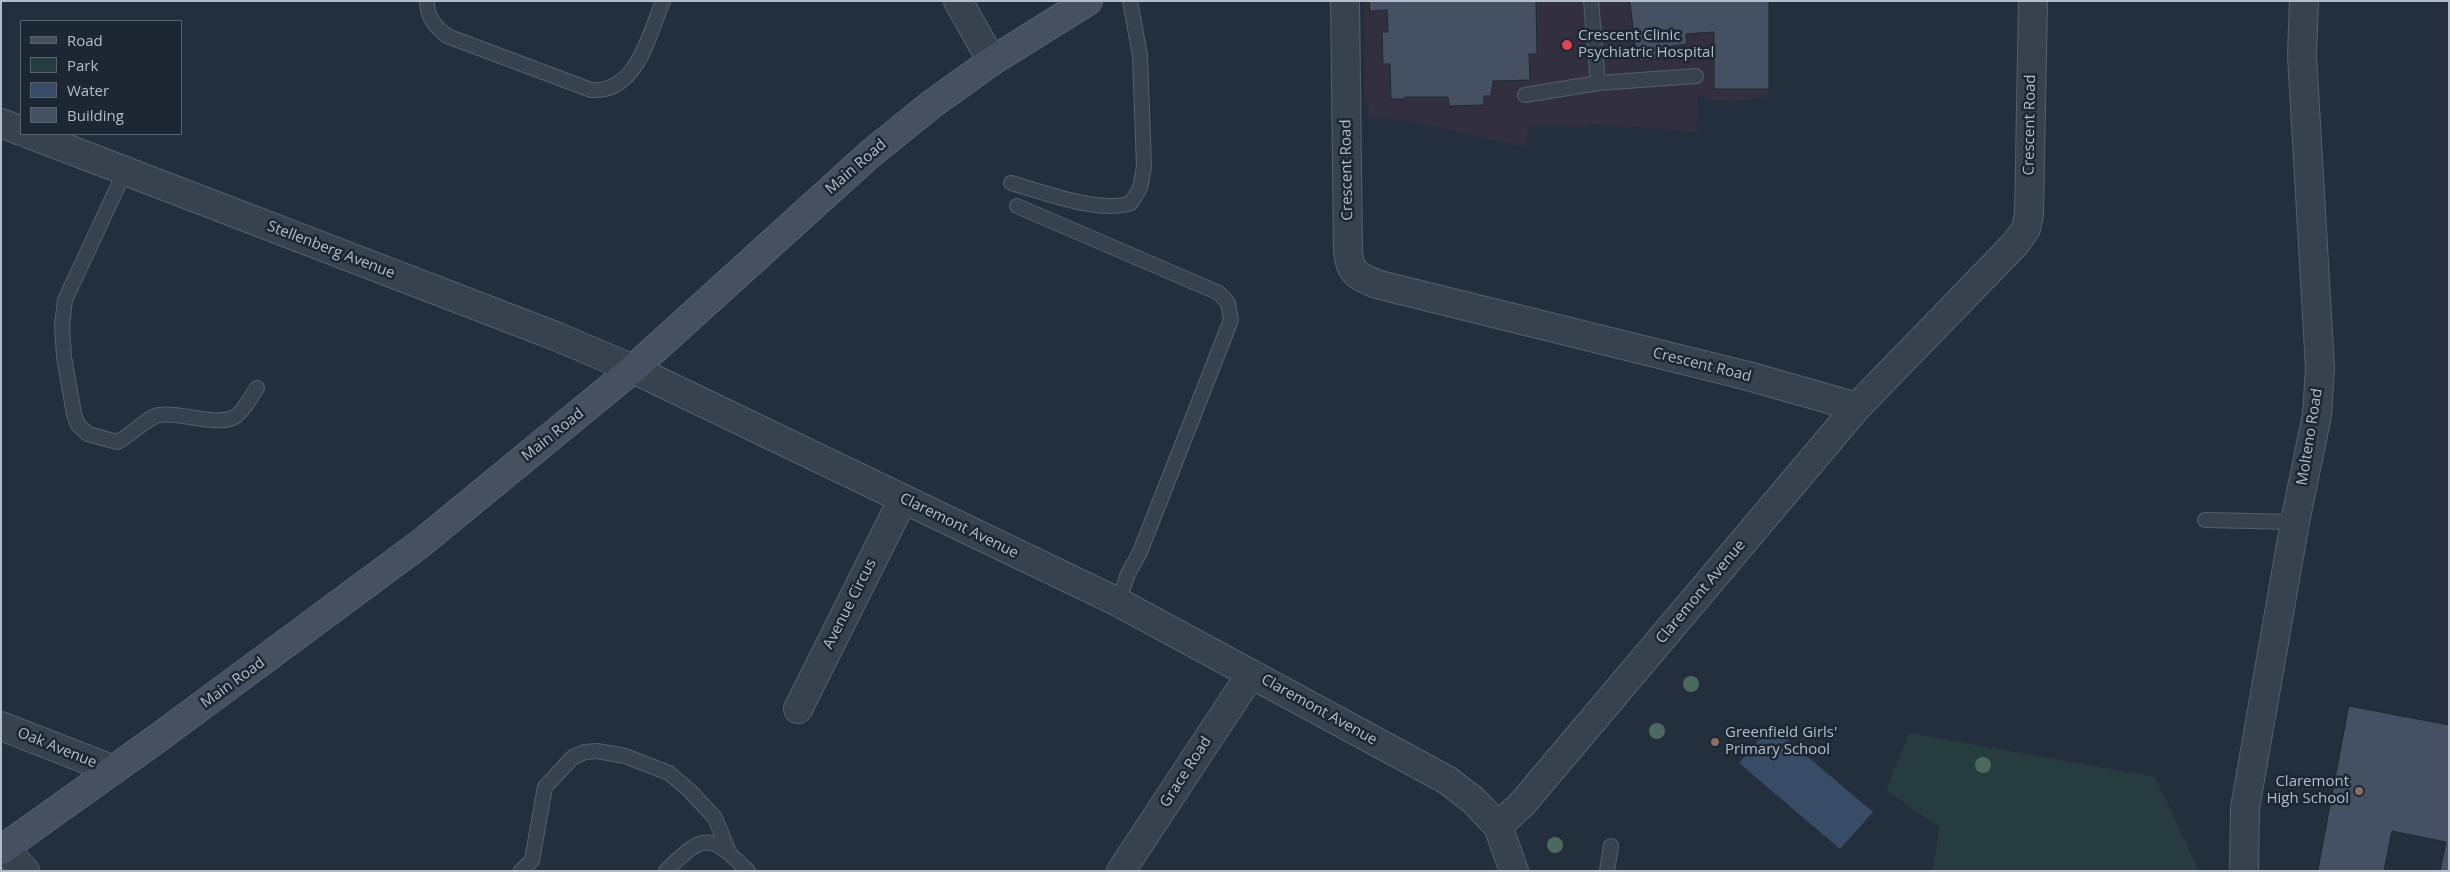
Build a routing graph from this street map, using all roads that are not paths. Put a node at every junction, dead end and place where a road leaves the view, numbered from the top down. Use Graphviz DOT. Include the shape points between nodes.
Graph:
graph roads {
  1 [pos="427,1"];
  2 [pos="958,1"];
  3 [pos="1088,1"];
  4 [pos="1130,1"];
  5 [pos="1345,1"];
  6 [pos="1591,1"];
  7 [pos="2033,1"];
  8 [pos="2304,1"];
  9 [pos="661,2"];
  10 [pos="992,60"];
  11 [pos="1696,76"];
  12 [pos="1598,83"];
  13 [pos="1525,95"];
  14 [pos="1,123"];
  15 [pos="20,131"];
  16 [pos="31,135"];
  17 [pos="125,171"];
  18 [pos="1011,183"];
  19 [pos="1017,206"];
  20 [pos="633,369"];
  21 [pos="257,388"];
  22 [pos="1857,407"];
  23 [pos="903,499"];
  24 [pos="2205,520"];
  25 [pos="2295,522"];
  26 [pos="1118,602"];
  27 [pos="1251,674"];
  28 [pos="798,709"];
  29 [pos="1,726"];
  30 [pos="114,770"];
  31 [pos="1498,826"];
  32 [pos="1611,846"];
  33 [pos="3,849"];
  34 [pos="729,852"];
  35 [pos="26,871"];
  36 [pos="521,871"];
  37 [pos="666,871"];
  38 [pos="748,871"];
  39 [pos="1120,871"];
  40 [pos="1514,871"];
  41 [pos="1607,871"];
  42 [pos="2244,871"];
  1 -- 9 [label="lane" via="427,12 447,36 592,90 604,91 626,79 634,68"];
  2 -- 10 [label="street"];
  3 -- 10 [label="main road, Main Road"];
  4 -- 18 [label="lane" via="1140,55 1144,167 1140,188 1131,202 1118,207 1082,202"];
  5 -- 22 [label="street, Crescent Road" via="1348,251 1349,264 1357,275 1376,284 1748,376"];
  6 -- 12 [label="lane"];
  7 -- 22 [label="street, Crescent Road" via="2029,214 2026,229"];
  8 -- 25 [label="street, Molteno Road" via="2302,55 2320,368 2317,415"];
  10 -- 20 [label="main road, Main Road" via="869,155"];
  11 -- 12 [label="lane"];
  12 -- 13 [label="lane"];
  14 -- 15 [label="street"];
  16 -- 17 [label="street, Stellenberg Avenue"];
  17 -- 20 [label="street, Stellenberg Avenue" via="558,337"];
  17 -- 21 [label="lane" via="65,300 62,326 64,357 78,425 88,434 117,442 158,415 231,419 238,415"];
  19 -- 26 [label="lane" via="1219,293 1228,304 1231,320"];
  20 -- 23 [label="street, Claremont Avenue"];
  20 -- 30 [label="main road, Main Road" via="420,544"];
  22 -- 31 [label="street, Claremont Avenue" via="1522,804"];
  23 -- 26 [label="street, Claremont Avenue"];
  23 -- 28 [label="street, Avenue Circus"];
  24 -- 25 [label="lane"];
  25 -- 42 [label="street, Molteno Road" via="2245,808"];
  26 -- 27 [label="street, Claremont Avenue"];
  27 -- 31 [label="street, Claremont Avenue" via="1447,780 1473,800"];
  27 -- 39 [label="street, Grace Road"];
  29 -- 30 [label="street, Oak Avenue"];
  30 -- 33 [label="main road, Main Road"];
  31 -- 40 [label="street"];
  32 -- 41 [label="lane"];
  33 -- 35 [label="street"];
  34 -- 36 [label="lane" via="715,818 669,773 625,756 585,752 573,757 546,787 532,860"];
  34 -- 37 [label="lane" via="715,842 705,841 693,846"];
  34 -- 38 [label="lane"];
}
